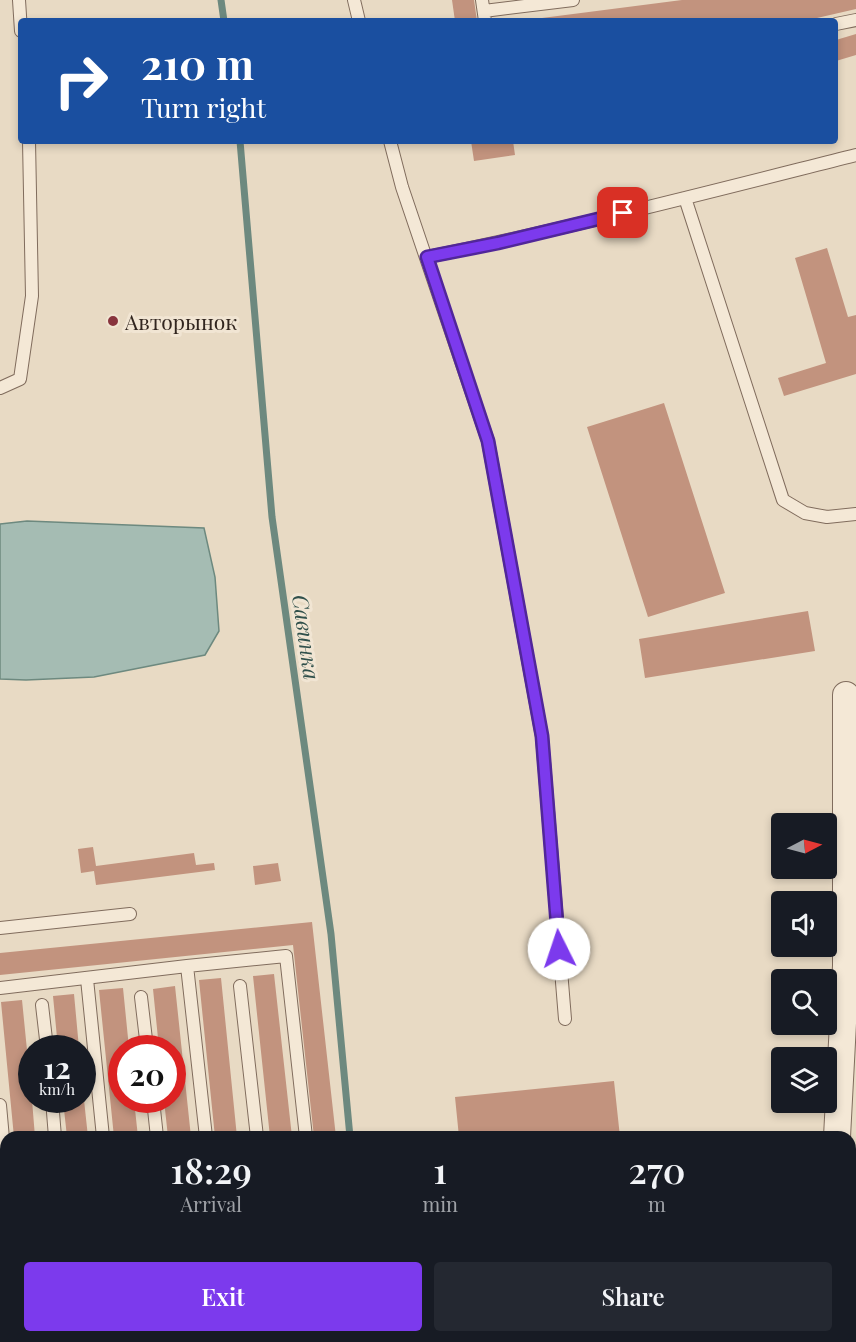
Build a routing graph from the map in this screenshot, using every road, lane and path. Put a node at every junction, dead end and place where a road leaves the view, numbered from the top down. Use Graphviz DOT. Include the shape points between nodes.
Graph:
graph roads {
  1 [pos="19,0"];
  2 [pos="354,0"];
  3 [pos="573,0"];
  4 [pos="483,11"];
  5 [pos="20,18"];
  6 [pos="358,18"];
  7 [pos="856,20"];
  8 [pos="838,24"];
  9 [pos="29,144"];
  10 [pos="391,144"];
  11 [pos="856,155"];
  12 [pos="685,198"];
  13 [pos="427,257"];
  14 [pos="0,388"];
  15 [pos="856,514"];
  16 [pos="846,695"];
  17 [pos="130,914"];
  18 [pos="0,928"];
  19 [pos="187,966"];
  20 [pos="851,966"];
  21 [pos="87,979"];
  22 [pos="240,986"];
  23 [pos="0,988"];
  24 [pos="141,997"];
  25 [pos="42,1005"];
  26 [pos="565,1019"];
  27 [pos="45,1035"];
  28 [pos="145,1035"];
  29 [pos="0,1105"];
  30 [pos="53,1113"];
  31 [pos="154,1113"];
  32 [pos="2,1131"];
  33 [pos="55,1131"];
  34 [pos="102,1131"];
  35 [pos="156,1131"];
  36 [pos="205,1131"];
  37 [pos="256,1131"];
  38 [pos="305,1131"];
  39 [pos="837,1131"];
  1 -- 5 [label="lane"];
  2 -- 6 [label="lane"];
  3 -- 4 [label="lane"];
  7 -- 8 [label="lane"];
  9 -- 14 [label="lane" via="32,296 20,379"];
  10 -- 13 [label="lane"];
  11 -- 12 [label="lane"];
  12 -- 13 [label="lane"];
  12 -- 15 [label="lane" via="783,500 805,513 827,518"];
  13 -- 26 [label="lane" via="488,441 540,725"];
  16 -- 20 [label="street"];
  17 -- 18 [label="lane"];
  19 -- 21 [label="lane"];
  19 -- 36 [label="lane"];
  19 -- 38 [label="lane" via="286,956"];
  20 -- 39 [label="street"];
  21 -- 23 [label="lane"];
  21 -- 34 [label="lane"];
  22 -- 37 [label="lane"];
  24 -- 28 [label="lane"];
  25 -- 27 [label="lane"];
  29 -- 32 [label="lane"];
  30 -- 33 [label="lane"];
  31 -- 35 [label="lane"];
}
